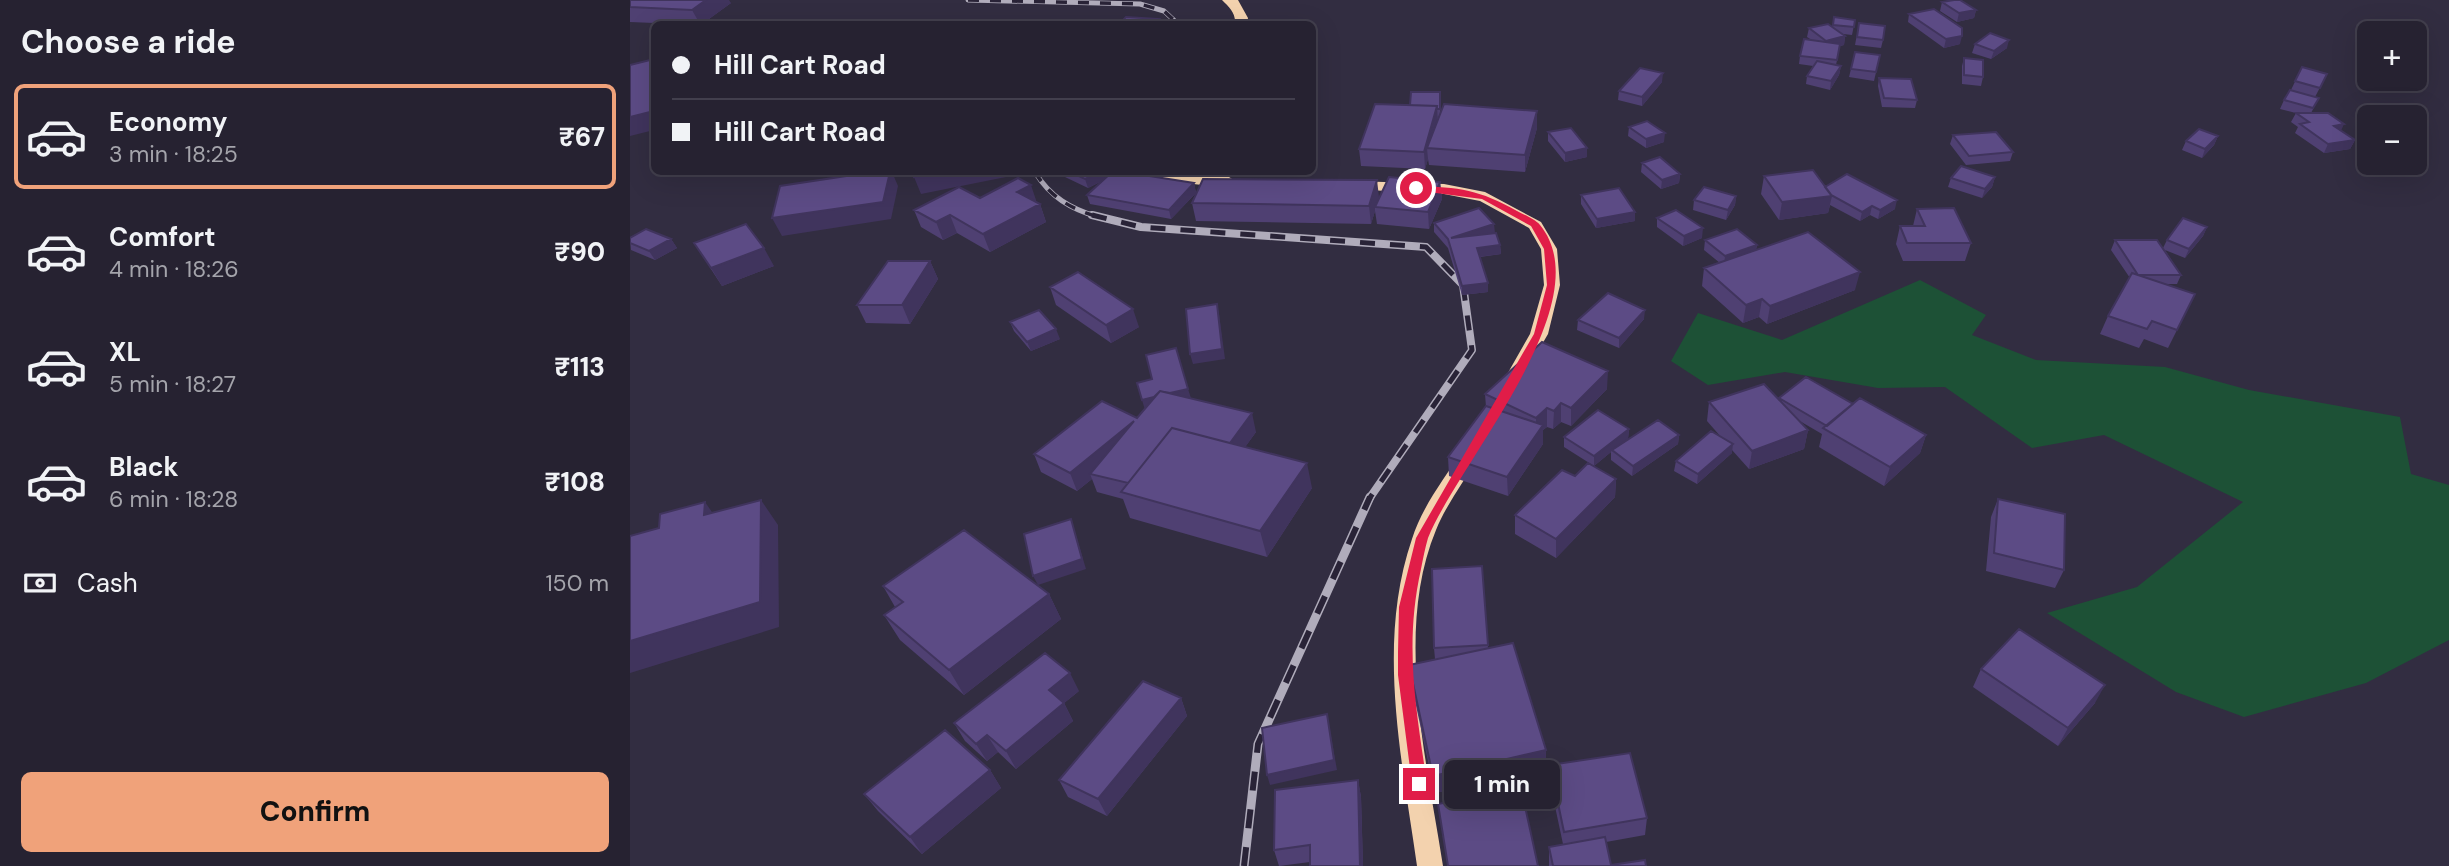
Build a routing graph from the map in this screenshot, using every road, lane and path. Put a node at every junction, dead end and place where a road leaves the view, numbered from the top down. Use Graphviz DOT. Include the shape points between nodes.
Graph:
graph roads {
  1 [pos="1228,0"];
  2 [pos="1242,21"];
  3 [pos="1169,175"];
  4 [pos="1249,183"];
  5 [pos="1333,186"];
  6 [pos="1504,394"];
  7 [pos="1477,442"];
  8 [pos="1430,866"];
  1 -- 2 [label="highway"];
  3 -- 4 [label="highway"];
  5 -- 6 [label="highway" via="1444,189 1485,197 1535,225 1549,249 1552,285 1539,334"];
  7 -- 8 [label="highway" via="1422,538 1406,607 1405,675"];
}
